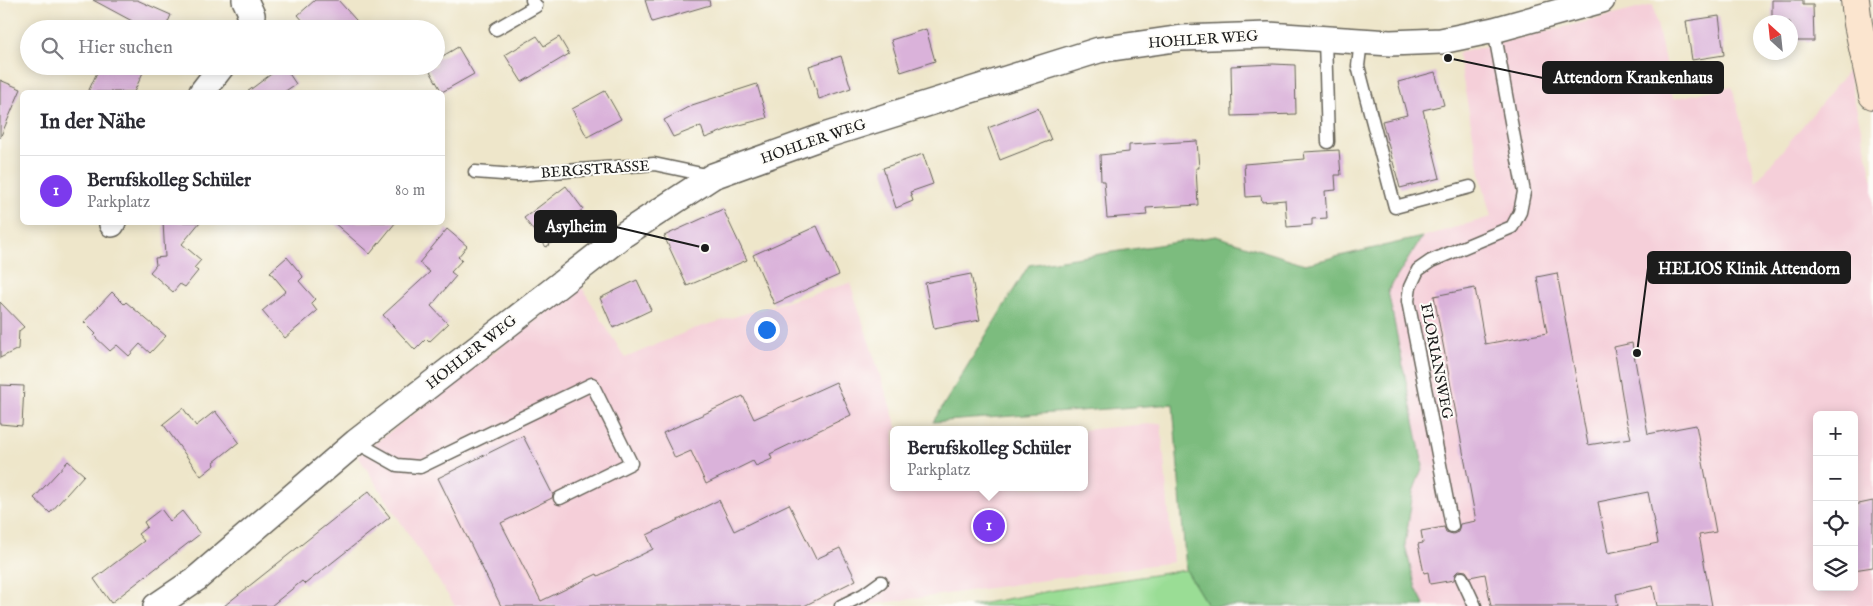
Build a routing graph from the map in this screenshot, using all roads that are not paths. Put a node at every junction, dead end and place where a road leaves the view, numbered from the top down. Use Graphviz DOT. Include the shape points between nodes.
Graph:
graph roads {
  1 [pos="246,0"];
  2 [pos="532,0"];
  3 [pos="1602,0"];
  4 [pos="1855,0"];
  5 [pos="249,20"];
  6 [pos="496,29"];
  7 [pos="1494,30"];
  8 [pos="1325,39"];
  9 [pos="1361,41"];
  10 [pos="215,75"];
  11 [pos="204,90"];
  12 [pos="1873,95"];
  13 [pos="1328,142"];
  14 [pos="476,172"];
  15 [pos="713,176"];
  16 [pos="1470,187"];
  17 [pos="356,442"];
  18 [pos="560,498"];
  19 [pos="1452,526"];
  20 [pos="1462,578"];
  21 [pos="881,582"];
  22 [pos="156,606"];
  23 [pos="841,606"];
  24 [pos="1475,606"];
  1 -- 5 [label="street" via="252,15"];
  2 -- 6 [label="lane" via="536,6"];
  3 -- 7 [label="street, HOHLER WEG"];
  4 -- 12 [label="main road"];
  7 -- 9 [label="street, HOHLER WEG" via="1441,41 1390,44"];
  7 -- 19 [label="lane, FLORIANSWEG" via="1524,192 1520,212 1512,227 1431,261 1418,270 1408,301"];
  8 -- 9 [label="street, HOHLER WEG"];
  8 -- 13 [label="lane"];
  8 -- 15 [label="street, HOHLER WEG" via="1268,35 1182,38 1099,50 827,134"];
  9 -- 16 [label="lane" via="1358,66 1395,206"];
  10 -- 11 [label="street"];
  14 -- 15 [label="lane, BERGSTRASSE" via="516,175 654,164"];
  15 -- 17 [label="street, HOHLER WEG" via="623,235"];
  17 -- 18 [label="lane" via="397,465 420,467 592,384 631,463"];
  17 -- 22 [label="street, HOHLER WEG" via="196,578"];
  20 -- 24 [label="lane"];
  21 -- 23 [label="lane"];
}
